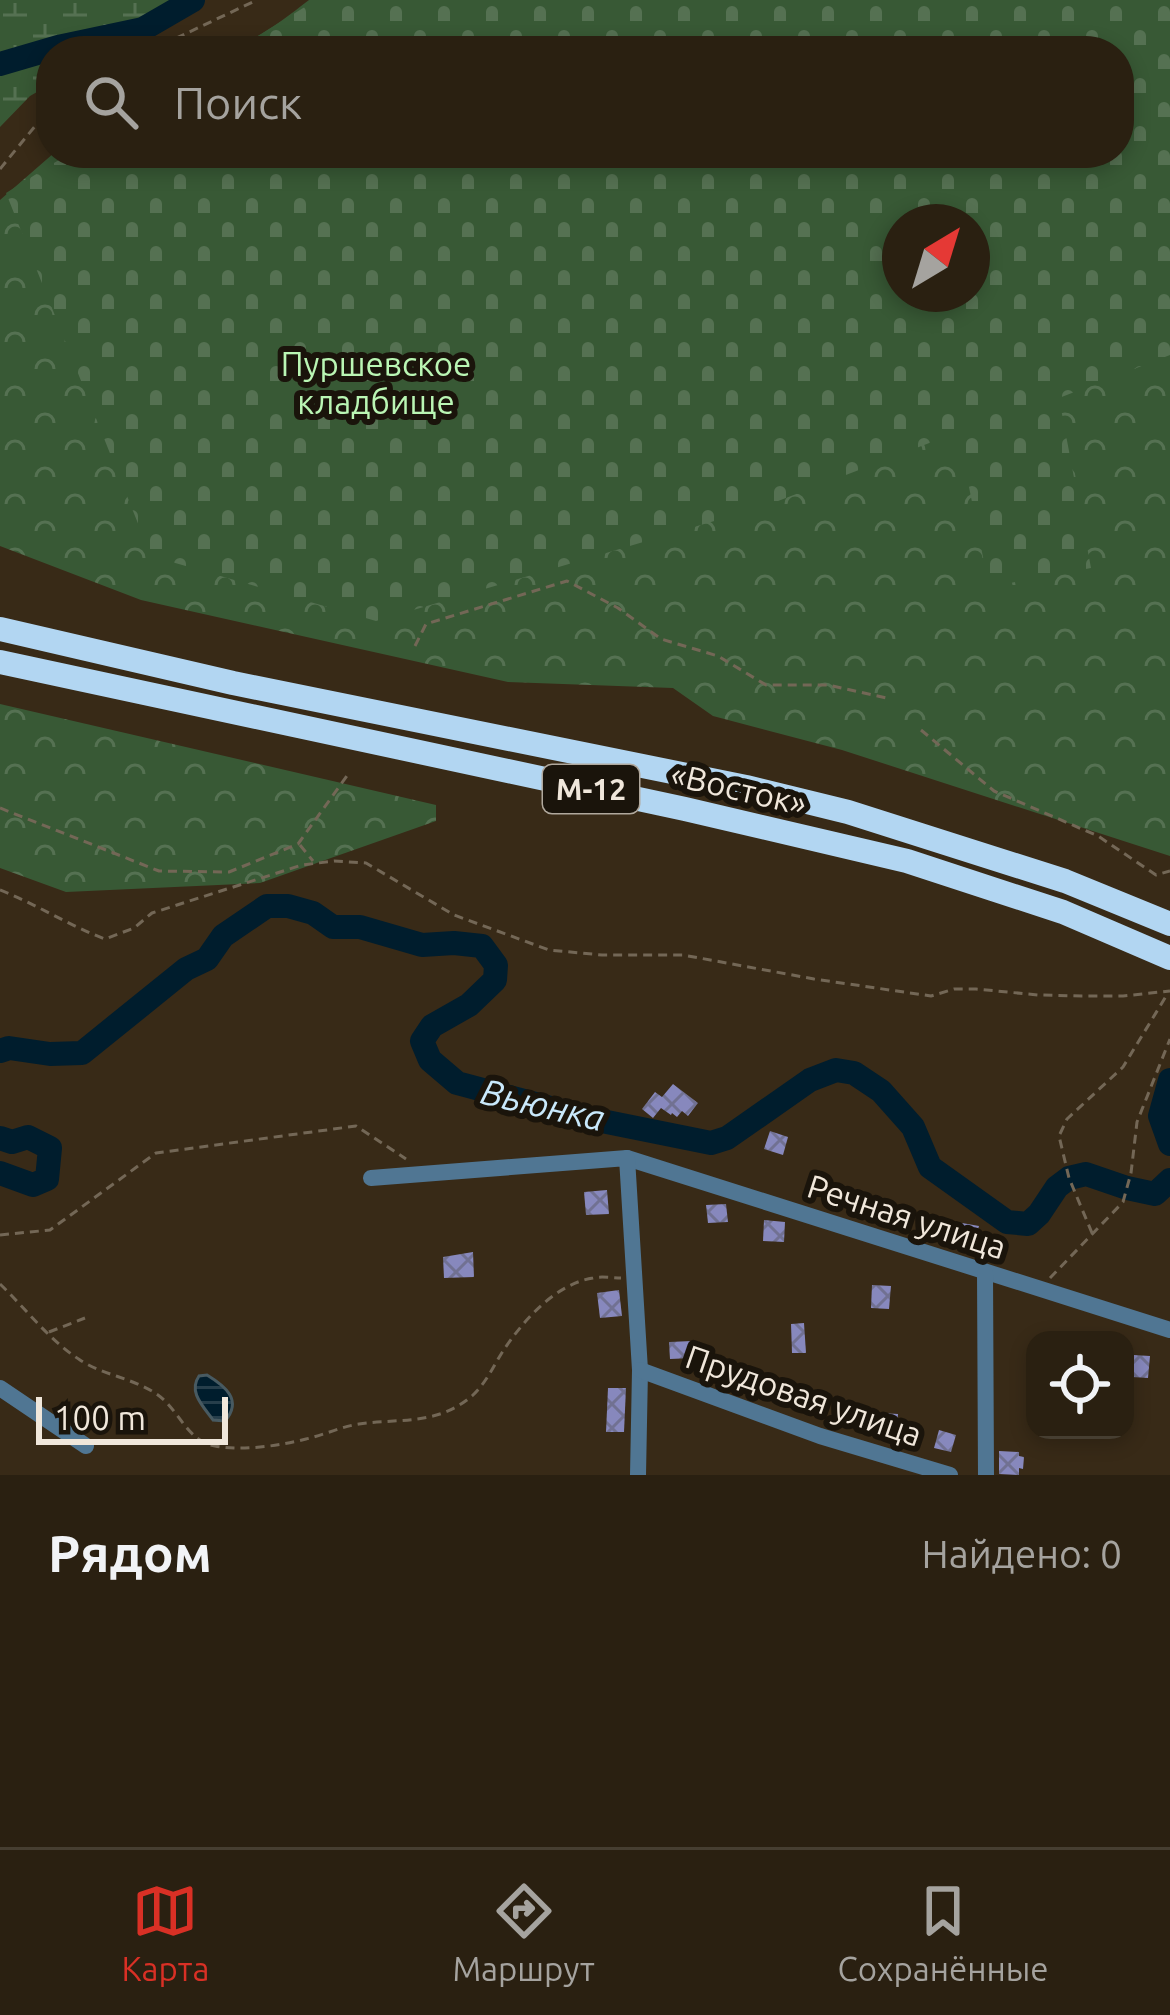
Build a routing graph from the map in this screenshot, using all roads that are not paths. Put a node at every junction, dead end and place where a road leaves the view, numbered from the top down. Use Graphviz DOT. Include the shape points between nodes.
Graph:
graph roads {
  1 [pos="0,629"];
  2 [pos="0,662"];
  3 [pos="1170,925"];
  4 [pos="1170,958"];
  5 [pos="627,1158"];
  6 [pos="371,1178"];
  7 [pos="985,1273"];
  8 [pos="1170,1330"];
  9 [pos="640,1370"];
  10 [pos="0,1388"];
  11 [pos="86,1446"];
  12 [pos="638,1475"];
  13 [pos="950,1475"];
  14 [pos="986,1475"];
  1 -- 3 [label="highway, «Восток» / М-12" via="848,812 1065,881"];
  2 -- 4 [label="highway, «Восток» / М-12" via="907,861 1064,912"];
  5 -- 6 [label="street"];
  5 -- 7 [label="street, Речная улица"];
  5 -- 9 [label="street"];
  7 -- 8 [label="street, Речная улица"];
  7 -- 14 [label="street"];
  9 -- 12 [label="street"];
  9 -- 13 [label="street, Прудовая улица"];
  10 -- 11 [label="street"];
}
